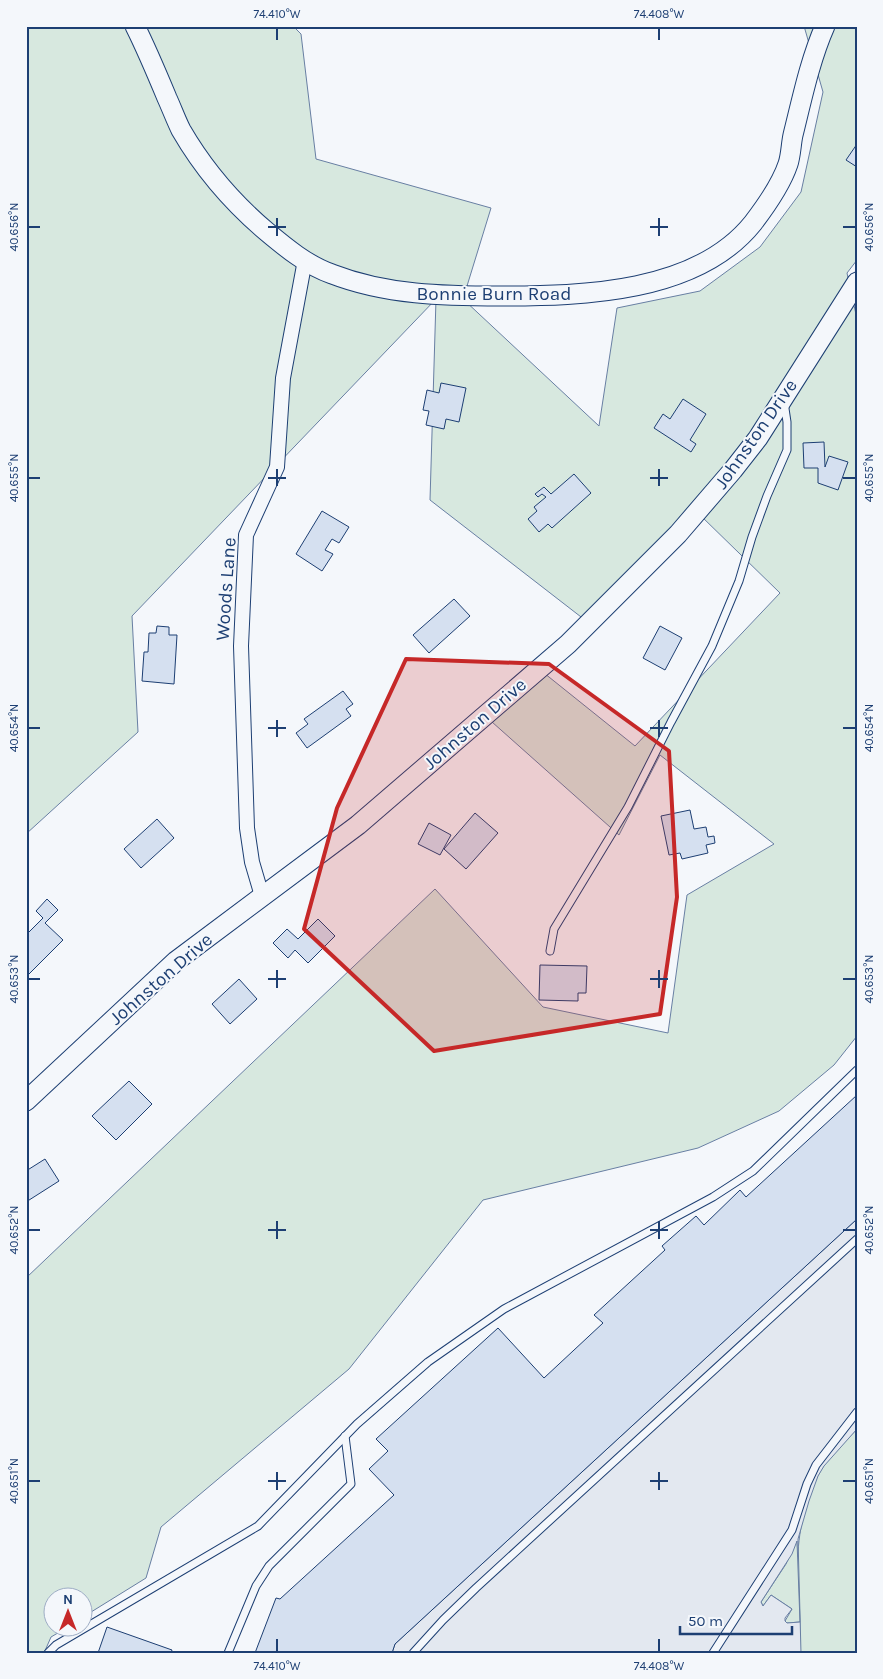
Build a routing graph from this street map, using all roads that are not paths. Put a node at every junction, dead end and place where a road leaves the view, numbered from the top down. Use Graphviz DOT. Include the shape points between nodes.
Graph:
graph roads {
  1 [pos="136,26"];
  2 [pos="825,26"];
  3 [pos="305,260"];
  4 [pos="857,282"];
  5 [pos="783,397"];
  6 [pos="262,896"];
  7 [pos="550,951"];
  8 [pos="857,1070"];
  9 [pos="26,1101"];
  10 [pos="857,1239"];
  11 [pos="857,1412"];
  12 [pos="345,1436"];
  13 [pos="48,1653"];
  14 [pos="228,1653"];
  15 [pos="413,1653"];
  16 [pos="713,1653"];
  1 -- 3 [label="street, Bonnie Burn Road" via="181,129 222,189 266,231"];
  2 -- 3 [label="street, Bonnie Burn Road" via="810,69 787,164 773,193 752,224 726,249 695,266 654,282 602,292 560,296 452,296 409,294 367,285 330,274"];
  3 -- 6 [label="street, Woods Lane" via="283,378 277,467 246,535 241,646 247,828"];
  4 -- 5 [label="street, Johnston Drive"];
  5 -- 6 [label="street, Johnston Drive" via="758,438 678,534 568,644 358,825"];
  5 -- 7 [label="lane" via="787,450 752,537 740,581 716,638 628,807 554,929"];
  6 -- 9 [label="street, Johnston Drive" via="176,961"];
  8 -- 12 [label="lane" via="753,1171 713,1197 504,1309 428,1362"];
  10 -- 15 [label="lane" via="476,1588"];
  11 -- 16 [label="lane" via="816,1465 792,1530"];
  12 -- 13 [label="lane" via="258,1526 56,1645"];
  12 -- 14 [label="lane" via="351,1484 269,1566 256,1586"];
}
